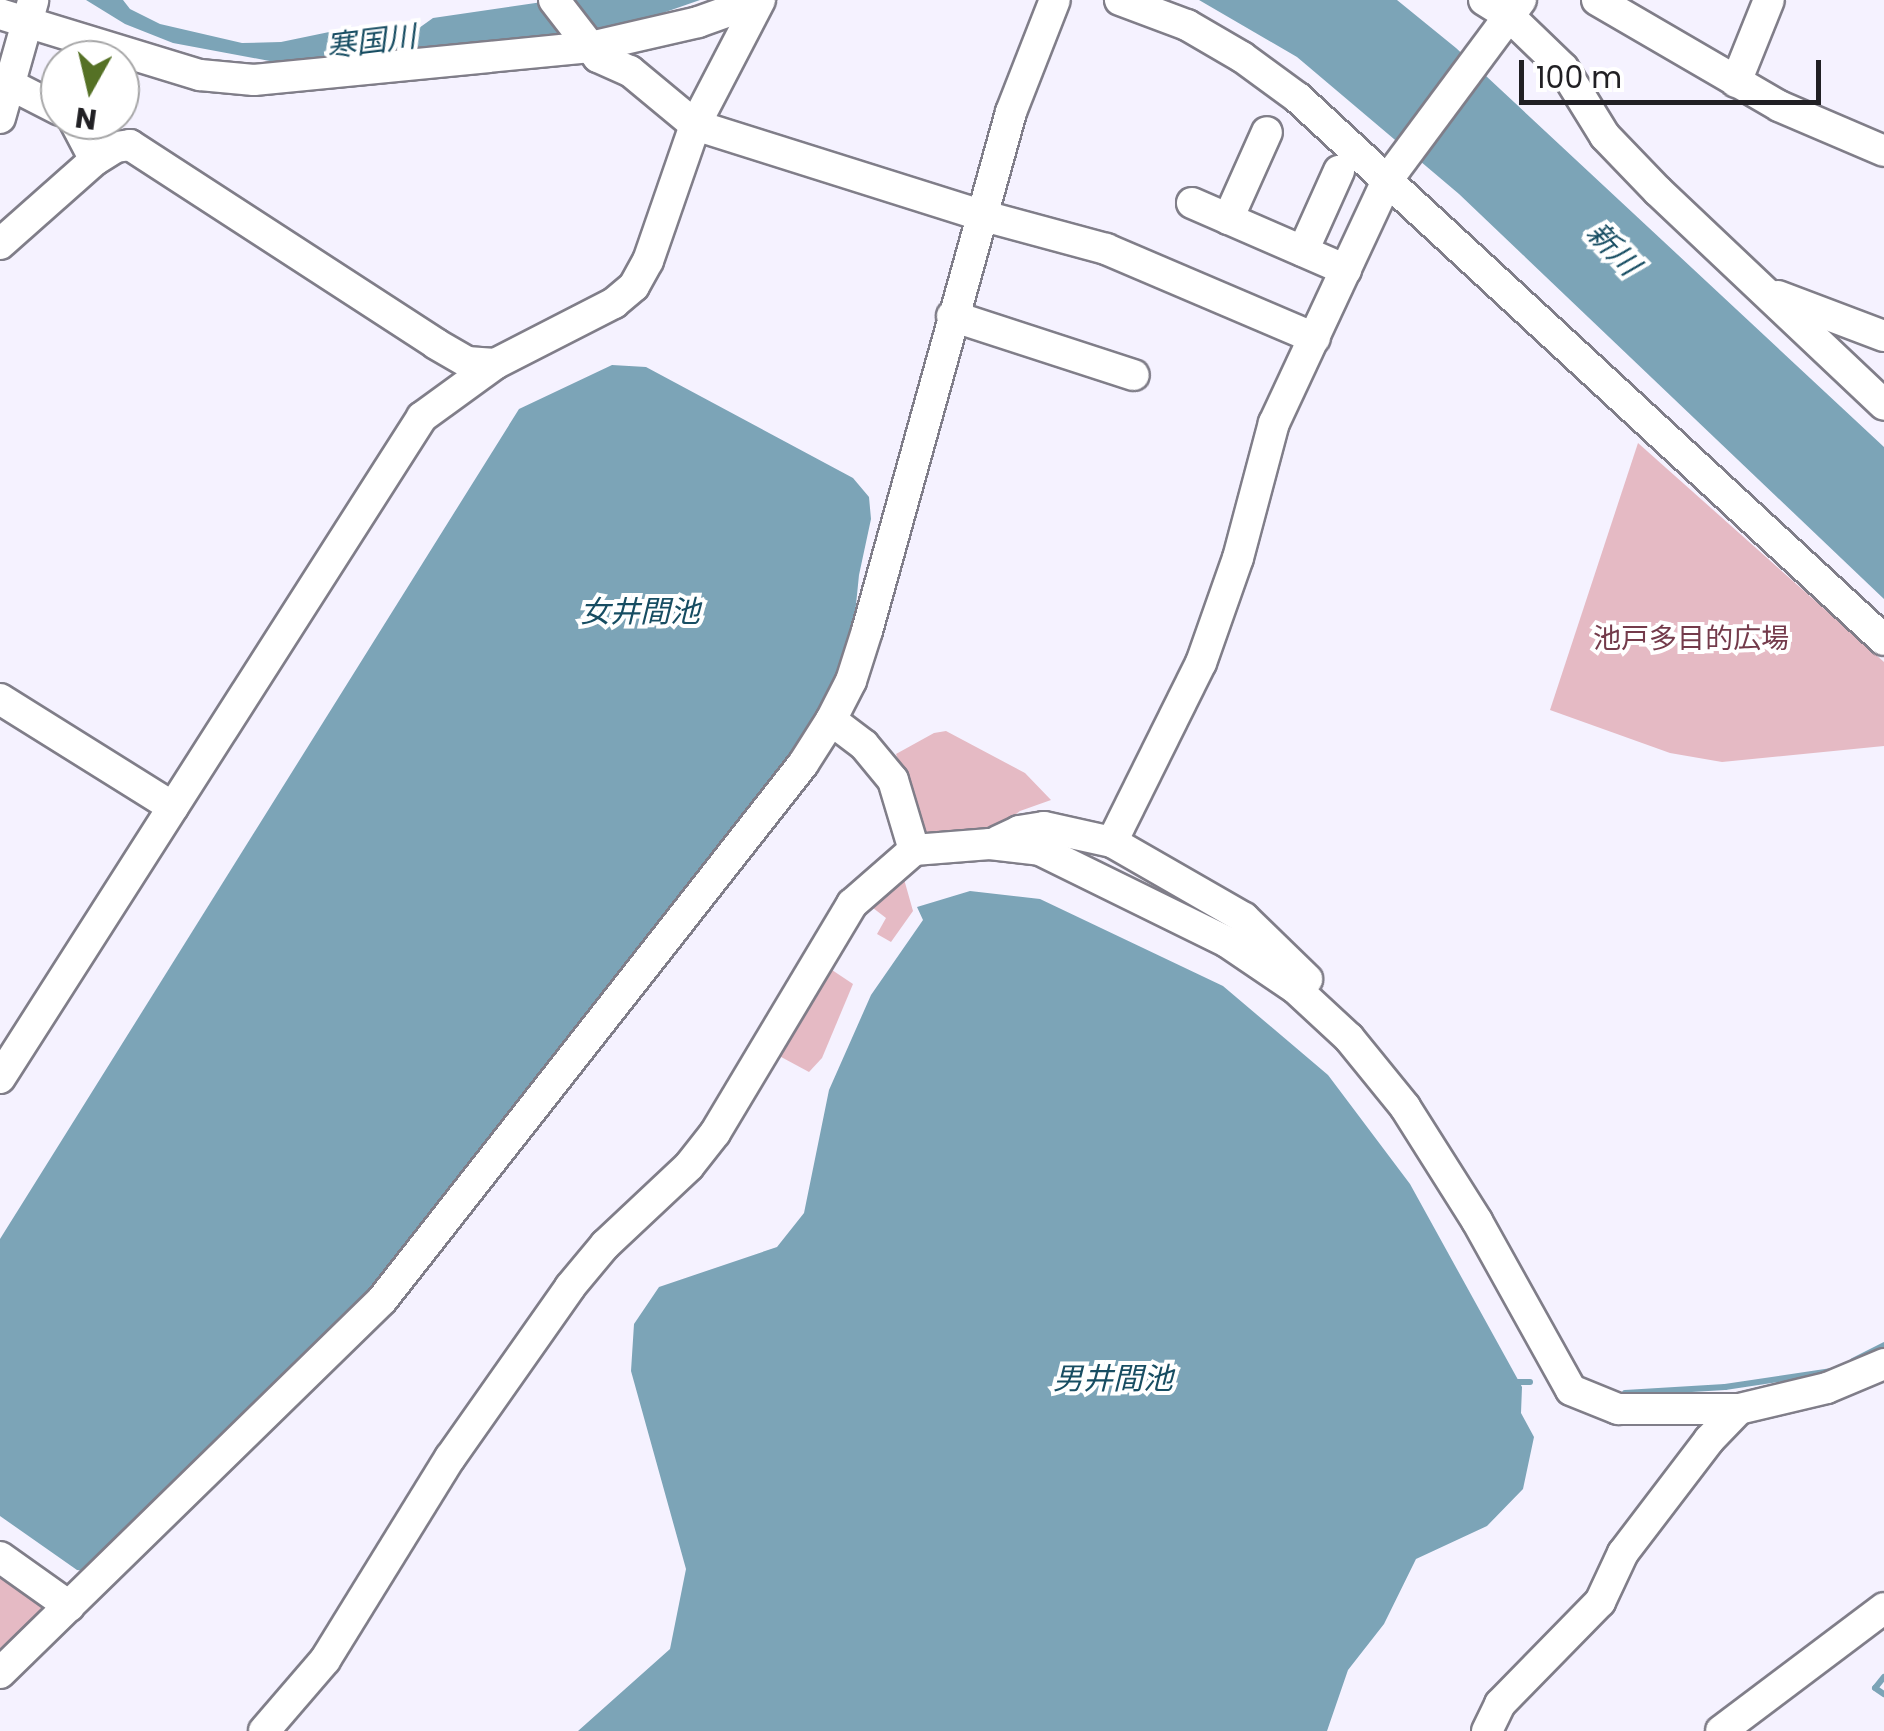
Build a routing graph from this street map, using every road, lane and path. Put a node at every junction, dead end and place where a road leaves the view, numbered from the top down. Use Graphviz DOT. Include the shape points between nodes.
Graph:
graph roads {
  1 [pos="554,0"];
  2 [pos="1054,0"];
  3 [pos="1120,0"];
  4 [pos="1597,0"];
  5 [pos="1769,0"];
  6 [pos="758,1"];
  7 [pos="1505,5"];
  8 [pos="23,10"];
  9 [pos="586,42"];
  10 [pos="1736,82"];
  11 [pos="10,84"];
  12 [pos="40,100"];
  13 [pos="0,118"];
  14 [pos="694,125"];
  15 [pos="1267,132"];
  16 [pos="84,140"];
  17 [pos="1884,151"];
  18 [pos="95,160"];
  19 [pos="1339,170"];
  20 [pos="1391,173"];
  21 [pos="1192,203"];
  22 [pos="980,215"];
  23 [pos="1228,218"];
  24 [pos="0,244"];
  25 [pos="1303,251"];
  26 [pos="1346,270"];
  27 [pos="1761,289"];
  28 [pos="952,316"];
  29 [pos="1884,336"];
  30 [pos="1315,338"];
  31 [pos="495,364"];
  32 [pos="1134,375"];
  33 [pos="1884,405"];
  34 [pos="1884,640"];
  35 [pos="0,699"];
  36 [pos="831,720"];
  37 [pos="173,807"];
  38 [pos="1112,842"];
  39 [pos="990,844"];
  40 [pos="914,850"];
  41 [pos="1349,1038"];
  42 [pos="0,1078"];
  43 [pos="1884,1364"];
  44 [pos="1739,1409"];
  45 [pos="0,1556"];
  46 [pos="69,1606"];
  47 [pos="1884,1608"];
  48 [pos="0,1673"];
  49 [pos="264,1731"];
  50 [pos="1487,1731"];
  51 [pos="1720,1731"];
  1 -- 9 [label="street"];
  2 -- 22 [label="street"];
  3 -- 20 [label="street" via="1188,25 1242,57"];
  4 -- 10 [label="street"];
  5 -- 10 [label="street"];
  6 -- 9 [label="street" via="698,22"];
  6 -- 14 [label="street"];
  7 -- 20 [label="street"];
  7 -- 27 [label="street" via="1563,68 1604,136"];
  8 -- 9 [label="street" via="200,75 254,80"];
  8 -- 11 [label="street"];
  9 -- 14 [label="street"];
  10 -- 17 [label="street"];
  11 -- 12 [label="street"];
  11 -- 13 [label="street"];
  14 -- 22 [label="street"];
  14 -- 31 [label="street" via="634,286 614,303"];
  15 -- 23 [label="street"];
  16 -- 18 [label="street"];
  18 -- 24 [label="street"];
  18 -- 31 [label="street" via="116,147 142,149 436,344 466,362"];
  19 -- 25 [label="street"];
  20 -- 26 [label="street"];
  20 -- 34 [label="street"];
  21 -- 23 [label="street"];
  22 -- 28 [label="street"];
  22 -- 30 [label="street" via="1106,250"];
  23 -- 25 [label="street"];
  25 -- 26 [label="street"];
  26 -- 30 [label="street"];
  27 -- 29 [label="street"];
  27 -- 33 [label="street"];
  28 -- 32 [label="street"];
  28 -- 36 [label="street" via="866,631"];
  30 -- 38 [label="street" via="1274,423 1201,663"];
  31 -- 37 [label="street" via="422,417"];
  35 -- 37 [label="street"];
  36 -- 40 [label="street" via="893,780"];
  36 -- 46 [label="street" via="382,1300"];
  37 -- 42 [label="street"];
  38 -- 39 [label="street" via="1044,827"];
  38 -- 41 [label="street" via="1244,918 1350,1019"];
  39 -- 40 [label="street"];
  39 -- 41 [label="street" via="1040,850 1227,942 1295,988"];
  40 -- 49 [label="street" via="852,904 715,1133 570,1287 450,1458 325,1660"];
  41 -- 44 [label="street" via="1405,1106 1572,1390 1618,1409"];
  43 -- 44 [label="street" via="1827,1388"];
  44 -- 50 [label="street" via="1622,1553 1600,1602 1500,1704"];
  45 -- 46 [label="street"];
  46 -- 48 [label="street"];
  47 -- 51 [label="street"];
}
